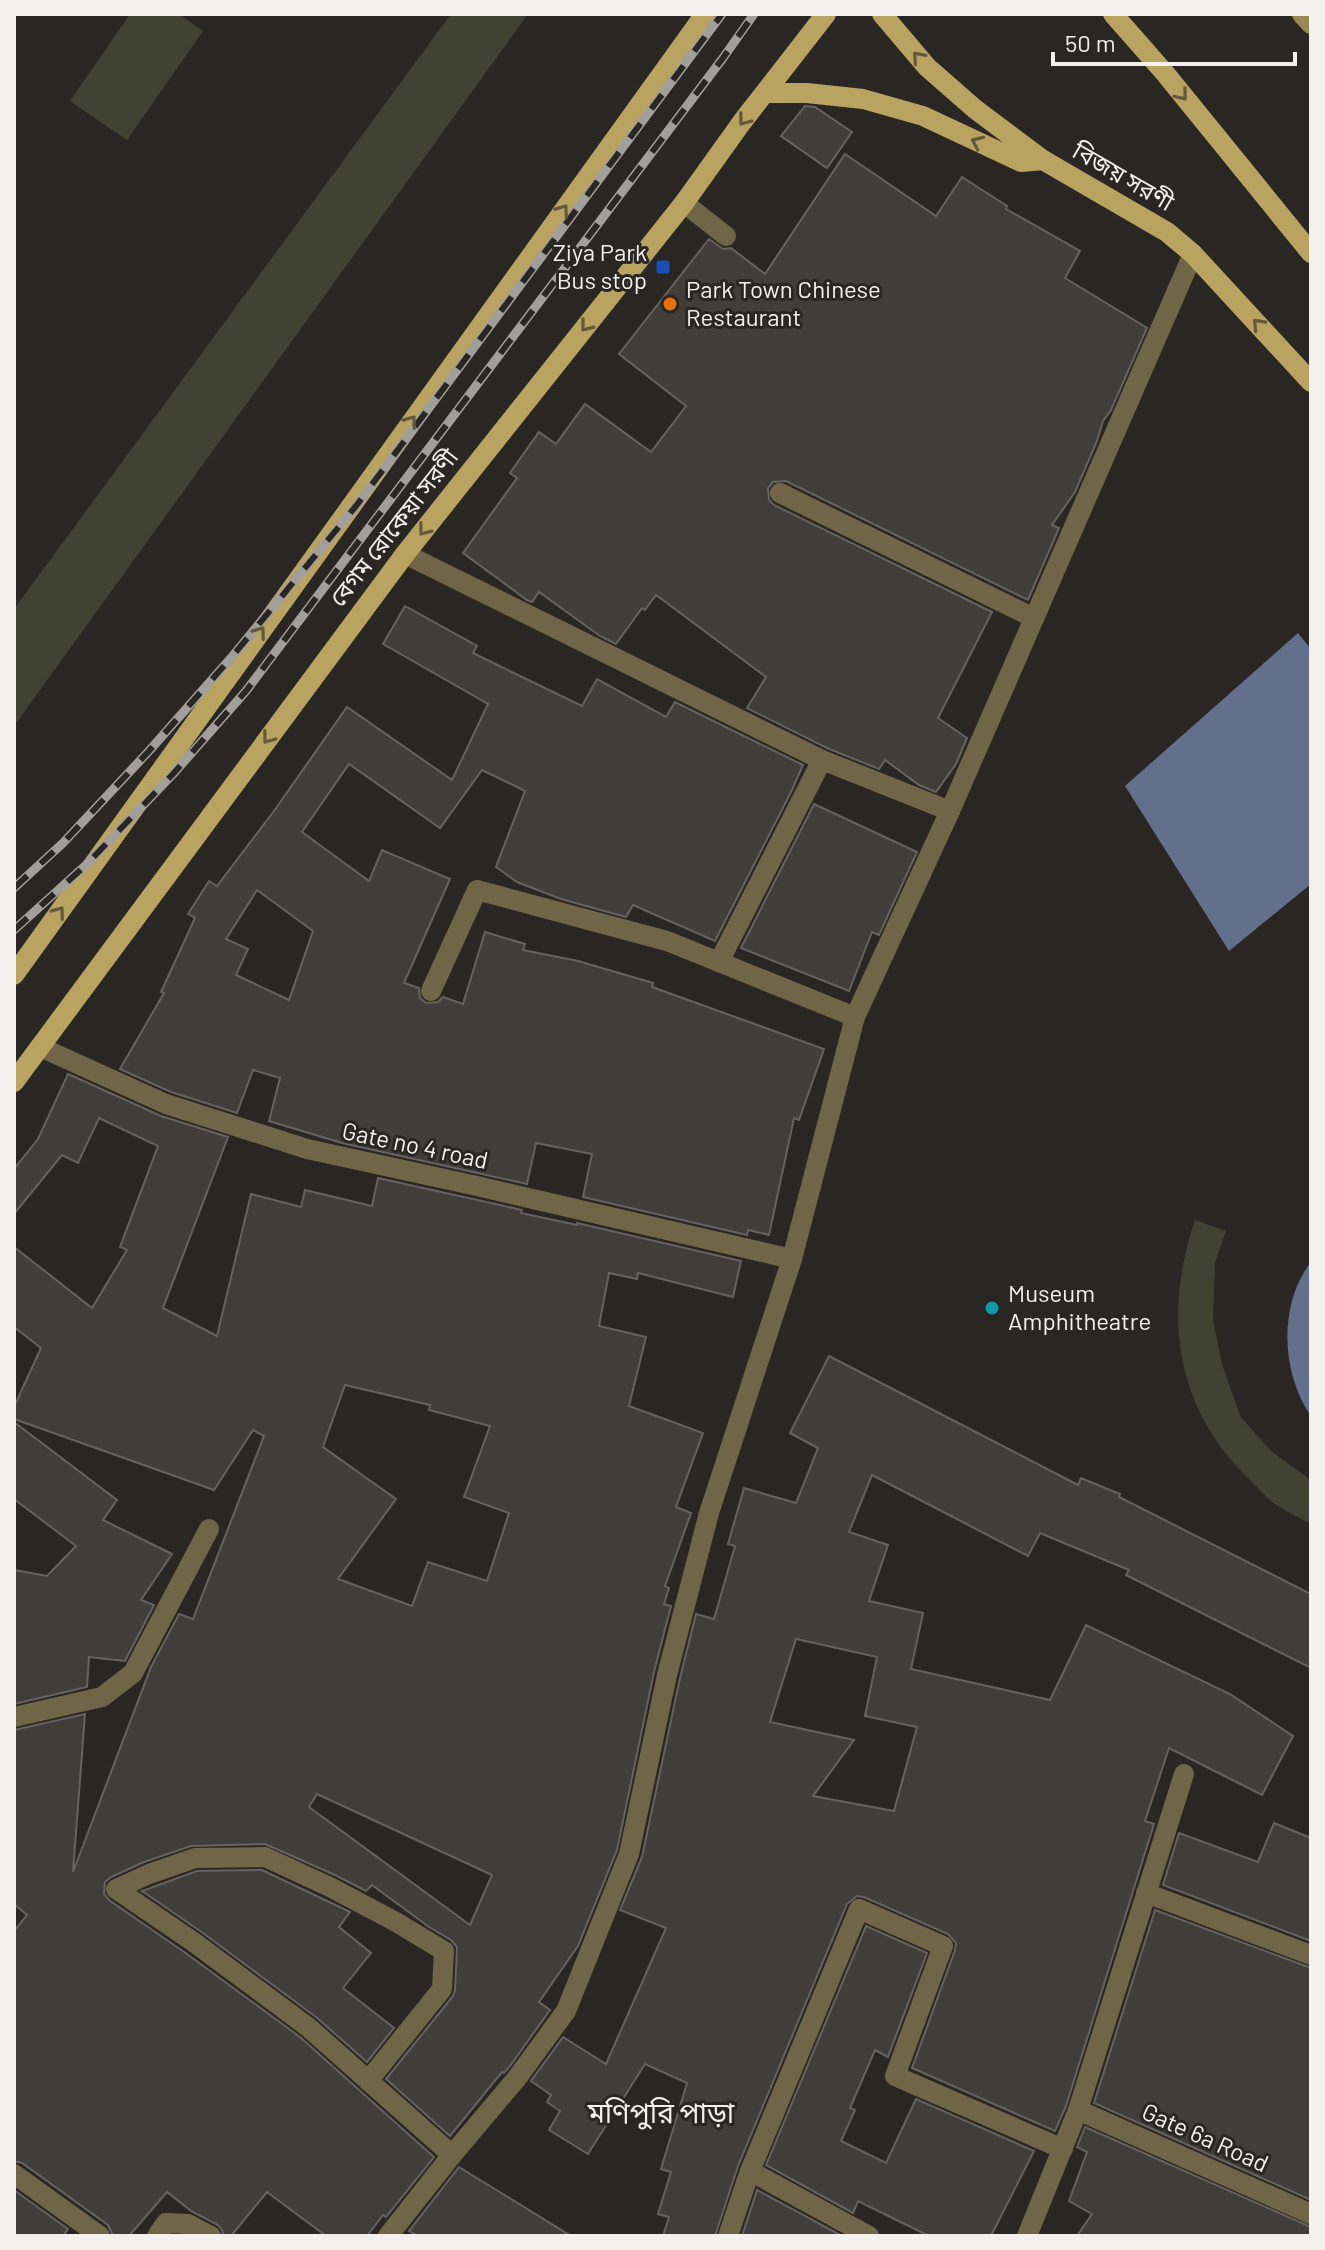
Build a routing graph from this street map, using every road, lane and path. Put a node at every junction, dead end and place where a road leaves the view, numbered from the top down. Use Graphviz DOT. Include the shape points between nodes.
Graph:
graph roads {
  1 [pos="705,14"];
  2 [pos="826,14"];
  3 [pos="882,14"];
  4 [pos="1113,14"];
  5 [pos="1302,14"];
  6 [pos="1311,24"];
  7 [pos="765,93"];
  8 [pos="1043,160"];
  9 [pos="684,203"];
  10 [pos="726,236"];
  11 [pos="1311,253"];
  12 [pos="1193,254"];
  13 [pos="1311,382"];
  14 [pos="780,493"];
  15 [pos="405,554"];
  16 [pos="1034,618"];
  17 [pos="822,760"];
  18 [pos="950,811"];
  19 [pos="719,962"];
  20 [pos="14,975"];
  21 [pos="431,991"];
  22 [pos="855,1017"];
  23 [pos="40,1047"];
  24 [pos="14,1082"];
  25 [pos="792,1259"];
  26 [pos="209,1529"];
  27 [pos="14,1717"];
  28 [pos="1184,1774"];
  29 [pos="1146,1893"];
  30 [pos="1311,1955"];
  31 [pos="368,2081"];
  32 [pos="1078,2110"];
  33 [pos="1063,2149"];
  34 [pos="452,2155"];
  35 [pos="750,2171"];
  36 [pos="14,2174"];
  37 [pos="1311,2214"];
  38 [pos="100,2236"];
  39 [pos="157,2236"];
  40 [pos="211,2236"];
  41 [pos="388,2236"];
  42 [pos="728,2236"];
  43 [pos="869,2236"];
  44 [pos="1027,2236"];
  20 -- 1 [label="main road, বেগম রোকেয়া সরণী, one-way"];
  2 -- 7 [label="main road, বেগম রোকেয়া সরণী"];
  8 -- 3 [label="main road, one-way" via="927,67"];
  4 -- 11 [label="main road, one-way"];
  5 -- 6 [label="main road"];
  8 -- 7 [label="main road, বিজয় সরণী, one-way" via="1021,162 923,116 863,99"];
  7 -- 9 [label="main road, বেগম রোকেয়া সরণী, one-way"];
  8 -- 12 [label="main road, বিজয় সরণী" via="1167,232"];
  9 -- 10 [label="street"];
  9 -- 15 [label="main road, বেগম রোকেয়া সরণী, one-way"];
  13 -- 12 [label="main road, বিজয় সরণী, one-way"];
  12 -- 16 [label="street"];
  14 -- 16 [label="street"];
  15 -- 17 [label="street"];
  15 -- 23 [label="main road, বেগম রোকেয়া সরণী, one-way"];
  16 -- 18 [label="street"];
  17 -- 18 [label="street"];
  17 -- 19 [label="street"];
  18 -- 22 [label="street"];
  19 -- 21 [label="street" via="667,941 477,890"];
  19 -- 22 [label="street"];
  22 -- 25 [label="street"];
  23 -- 24 [label="main road, বেগম রোকেয়া সরণী"];
  23 -- 25 [label="street, Gate no 4 road" via="166,1104 307,1149"];
  25 -- 34 [label="street" via="709,1513 629,1854 566,2011"];
  26 -- 27 [label="street" via="133,1673 102,1697"];
  28 -- 29 [label="street"];
  29 -- 30 [label="street"];
  29 -- 32 [label="street"];
  31 -- 31 [label="street" via="308,2027 116,1889 195,1858 265,1857 444,1951 442,1989"];
  31 -- 34 [label="street"];
  32 -- 33 [label="street"];
  32 -- 37 [label="street, Gate 6a Road"];
  33 -- 35 [label="street" via="895,2076 943,1946 859,1909"];
  33 -- 44 [label="street"];
  34 -- 41 [label="street"];
  35 -- 42 [label="street"];
  35 -- 43 [label="street"];
  36 -- 38 [label="street"];
  39 -- 40 [label="street" via="166,2223 188,2224"];
}
